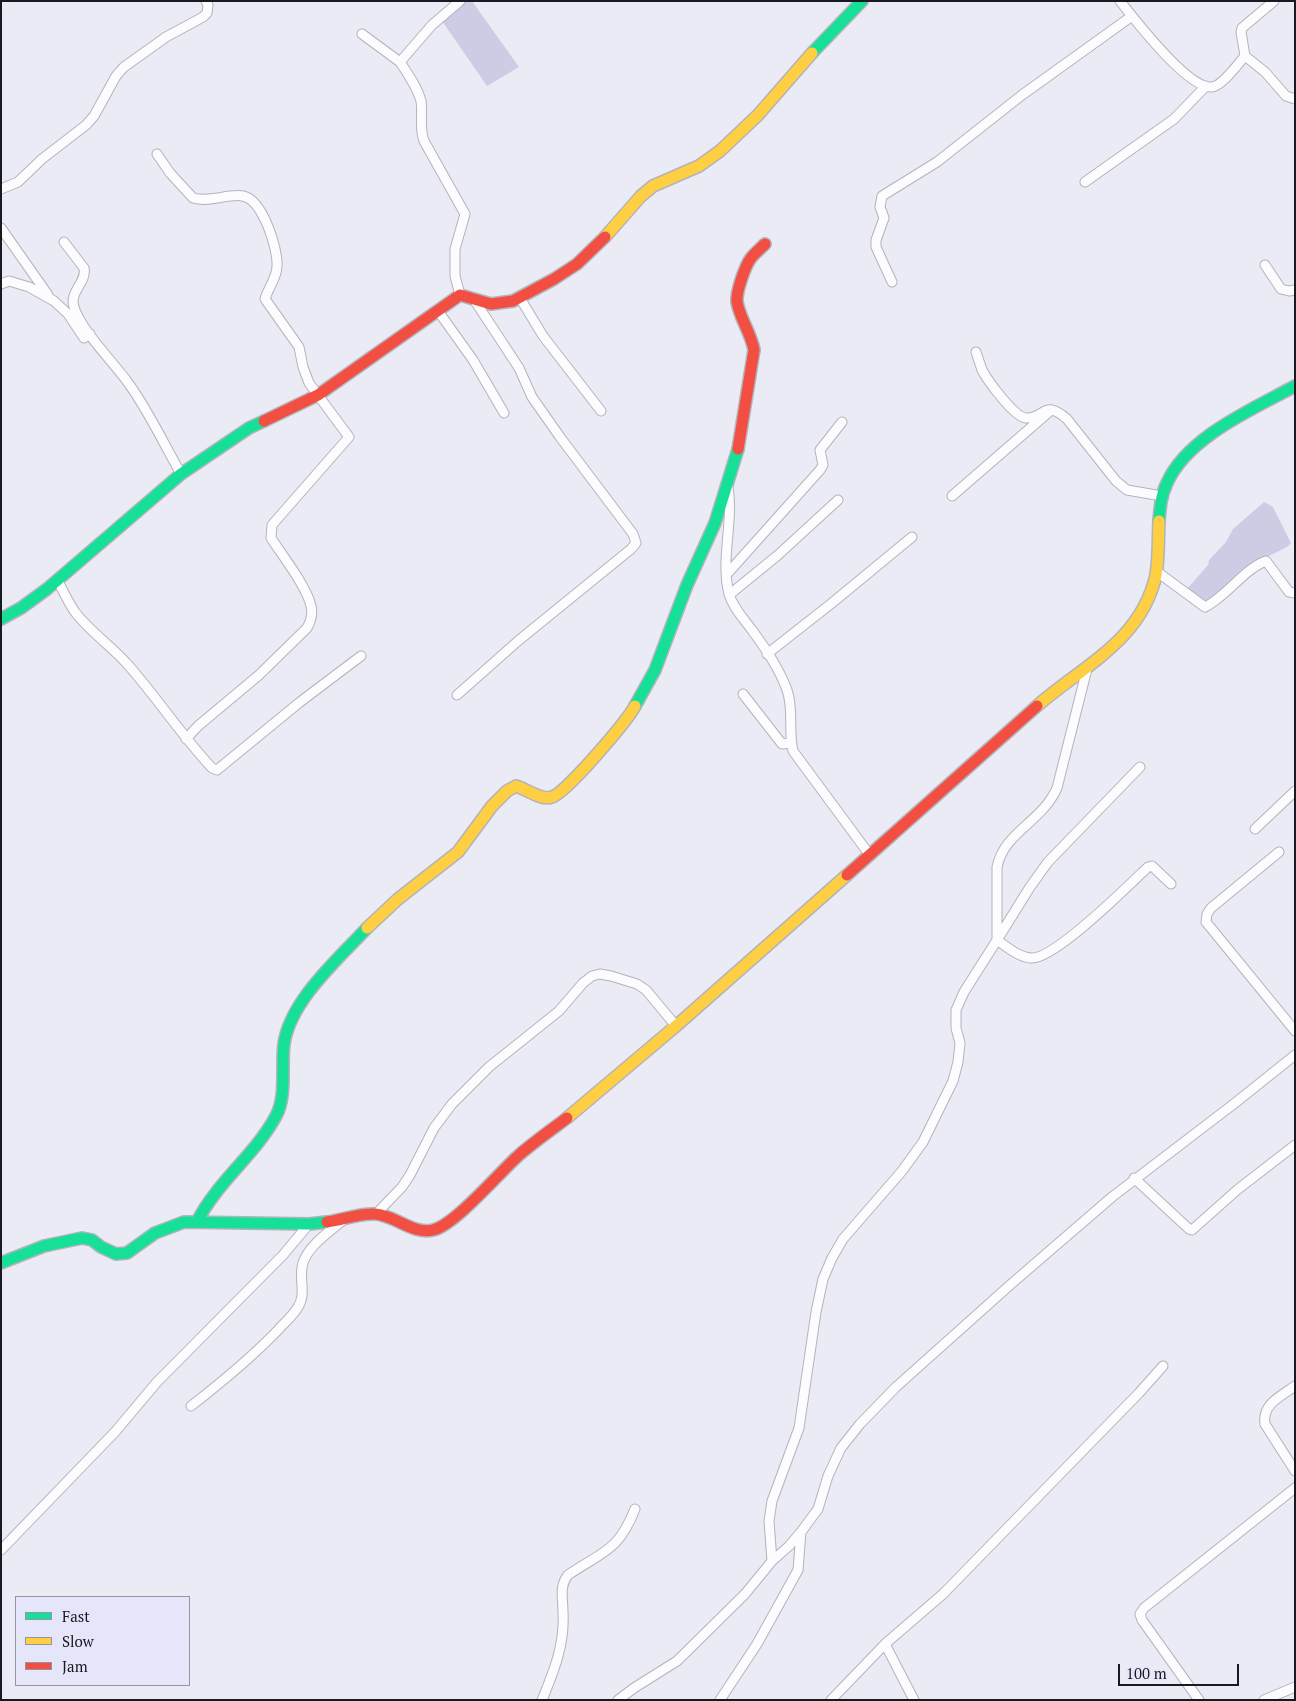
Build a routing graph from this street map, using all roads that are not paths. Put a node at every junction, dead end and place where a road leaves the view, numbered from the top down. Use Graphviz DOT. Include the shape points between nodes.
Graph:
graph roads {
  1 [pos="206,1"];
  2 [pos="460,1"];
  3 [pos="862,1"];
  4 [pos="1120,1"];
  5 [pos="1274,1"];
  6 [pos="1132,16"];
  7 [pos="362,34"];
  8 [pos="1245,56"];
  9 [pos="400,62"];
  10 [pos="1206,86"];
  11 [pos="1295,99"];
  12 [pos="157,154"];
  13 [pos="1085,182"];
  14 [pos="1,189"];
  15 [pos="1,228"];
  16 [pos="64,242"];
  17 [pos="765,244"];
  18 [pos="1266,265"];
  19 [pos="892,282"];
  20 [pos="1,284"];
  21 [pos="1295,290"];
  22 [pos="460,295"];
  23 [pos="50,298"];
  24 [pos="472,298"];
  25 [pos="520,298"];
  26 [pos="438,311"];
  27 [pos="90,334"];
  28 [pos="976,352"];
  29 [pos="1295,386"];
  30 [pos="318,395"];
  31 [pos="1052,409"];
  32 [pos="601,411"];
  33 [pos="504,413"];
  34 [pos="842,422"];
  35 [pos="181,474"];
  36 [pos="727,483"];
  37 [pos="952,496"];
  38 [pos="1162,496"];
  39 [pos="838,500"];
  40 [pos="912,537"];
  41 [pos="1156,571"];
  42 [pos="727,574"];
  43 [pos="58,581"];
  44 [pos="1295,592"];
  45 [pos="729,595"];
  46 [pos="1,619"];
  47 [pos="767,654"];
  48 [pos="361,656"];
  49 [pos="1087,669"];
  50 [pos="743,694"];
  51 [pos="457,696"];
  52 [pos="186,739"];
  53 [pos="791,743"];
  54 [pos="1140,767"];
  55 [pos="1295,791"];
  56 [pos="1255,828"];
  57 [pos="1279,852"];
  58 [pos="869,854"];
  59 [pos="1171,884"];
  60 [pos="997,940"];
  61 [pos="676,1026"];
  62 [pos="1295,1031"];
  63 [pos="1295,1055"];
  64 [pos="1295,1145"];
  65 [pos="1134,1178"];
  66 [pos="376,1214"];
  67 [pos="344,1219"];
  68 [pos="197,1222"];
  69 [pos="309,1224"];
  70 [pos="1,1264"];
  71 [pos="1163,1366"];
  72 [pos="1295,1386"];
  73 [pos="191,1406"];
  74 [pos="1295,1471"];
  75 [pos="1295,1488"];
  76 [pos="635,1509"];
  77 [pos="802,1532"];
  78 [pos="1,1550"];
  79 [pos="772,1560"];
  80 [pos="885,1644"];
  81 [pos="1295,1687"];
  82 [pos="542,1700"];
  83 [pos="618,1700"];
  84 [pos="720,1700"];
  85 [pos="831,1700"];
  86 [pos="914,1700"];
  87 [pos="1199,1700"];
  88 [pos="1264,1700"];
  1 -- 14 [label="street" via="207,13 156,44 120,72 86,125 18,182"];
  2 -- 9 [label="street" via="432,25"];
  3 -- 25 [label="street" via="758,115 720,151 699,166 653,186 595,248 562,274"];
  4 -- 6 [label="street"];
  5 -- 8 [label="street" via="1242,28"];
  6 -- 10 [label="street" via="1192,80"];
  6 -- 19 [label="street" via="1022,95 937,162 882,196 880,207 884,218 876,247"];
  7 -- 9 [label="street"];
  8 -- 10 [label="street" via="1219,84"];
  8 -- 11 [label="street" via="1265,72 1286,96"];
  9 -- 22 [label="street" via="421,101 424,141 464,211 454,264"];
  10 -- 13 [label="street" via="1174,119"];
  12 -- 30 [label="street" via="193,198 214,200 244,196 253,201 263,214 277,260 265,299 298,347 306,376"];
  15 -- 23 [label="street"];
  16 -- 27 [label="street" via="84,268 84,277 73,301"];
  17 -- 36 [label="street" via="752,258 737,301 754,350 738,448"];
  18 -- 21 [label="street" via="1281,289"];
  20 -- 23 [label="street" via="9,281 30,287"];
  22 -- 24 [label="street"];
  22 -- 26 [label="street"];
  23 -- 27 [label="street" via="68,314 84,338"];
  24 -- 25 [label="street" via="491,304"];
  24 -- 51 [label="street" via="519,368 532,397 634,534 636,542"];
  25 -- 32 [label="street" via="543,336"];
  26 -- 30 [label="street"];
  26 -- 33 [label="street" via="473,360"];
  27 -- 35 [label="street" via="130,386"];
  28 -- 31 [label="street" via="982,370 994,388 1022,418"];
  29 -- 38 [label="street" via="1202,441 1173,471"];
  30 -- 35 [label="street" via="249,428"];
  30 -- 52 [label="street" via="349,437 272,525 271,538 309,596 312,608 308,628"];
  31 -- 37 [label="street"];
  31 -- 38 [label="street" via="1067,419 1116,481 1127,490"];
  34 -- 42 [label="street" via="820,450 823,465 820,470"];
  35 -- 43 [label="street"];
  36 -- 42 [label="street" via="731,510"];
  36 -- 68 [label="street" via="715,523 687,585 663,651 633,710 561,793 551,798 516,786 507,791 458,852 372,923 307,992 288,1027 282,1092 276,1114 252,1152 206,1204"];
  38 -- 41 [label="street" via="1157,523"];
  39 -- 45 [label="street"];
  40 -- 47 [label="street"];
  41 -- 44 [label="street" via="1205,608 1266,561 1289,592"];
  41 -- 49 [label="street" via="1144,606 1118,642"];
  42 -- 45 [label="street"];
  43 -- 46 [label="street"];
  43 -- 52 [label="street" via="74,612 131,667"];
  45 -- 47 [label="street"];
  47 -- 53 [label="street" via="787,691"];
  48 -- 52 [label="street" via="217,770"];
  49 -- 58 [label="street" via="1044,700"];
  49 -- 60 [label="street" via="1052,800 1009,841 999,858"];
  50 -- 53 [label="street" via="782,744"];
  53 -- 58 [label="street" via="797,758"];
  54 -- 60 [label="street" via="1048,862"];
  55 -- 56 [label="street"];
  57 -- 62 [label="street" via="1211,908 1206,922"];
  58 -- 61 [label="street"];
  59 -- 60 [label="street" via="1152,866 1148,867 1073,934 1037,958 1024,957"];
  60 -- 79 [label="street" via="956,1010 960,1043 958,1062 953,1081 923,1142 844,1239 823,1278 798,1428 772,1501 769,1520"];
  61 -- 66 [label="street" via="587,1102 518,1155 449,1222 433,1230 425,1230"];
  61 -- 66 [label="street" via="646,990 637,984 600,974 592,976 559,1011 489,1066 452,1104 434,1128 402,1187"];
  63 -- 65 [label="street"];
  64 -- 65 [label="street" via="1192,1230"];
  65 -- 77 [label="street" via="932,1354 860,1424 837,1455 818,1509"];
  66 -- 67 [label="street"];
  67 -- 69 [label="street"];
  67 -- 73 [label="street" via="307,1255 303,1263 303,1294 297,1310 246,1361"];
  68 -- 69 [label="street"];
  68 -- 70 [label="street" via="184,1222 155,1233 127,1253 116,1254 82,1238 44,1246"];
  69 -- 78 [label="street"];
  71 -- 80 [label="street" via="950,1587"];
  72 -- 74 [label="street" via="1267,1407 1263,1415 1264,1424"];
  75 -- 87 [label="street" via="1140,1614"];
  76 -- 82 [label="street" via="614,1546 565,1578 562,1640"];
  77 -- 79 [label="street"];
  77 -- 84 [label="street" via="798,1570 757,1644"];
  79 -- 83 [label="street" via="745,1594 677,1661"];
  80 -- 85 [label="street"];
  80 -- 86 [label="street"];
  81 -- 88 [label="street"];
}
